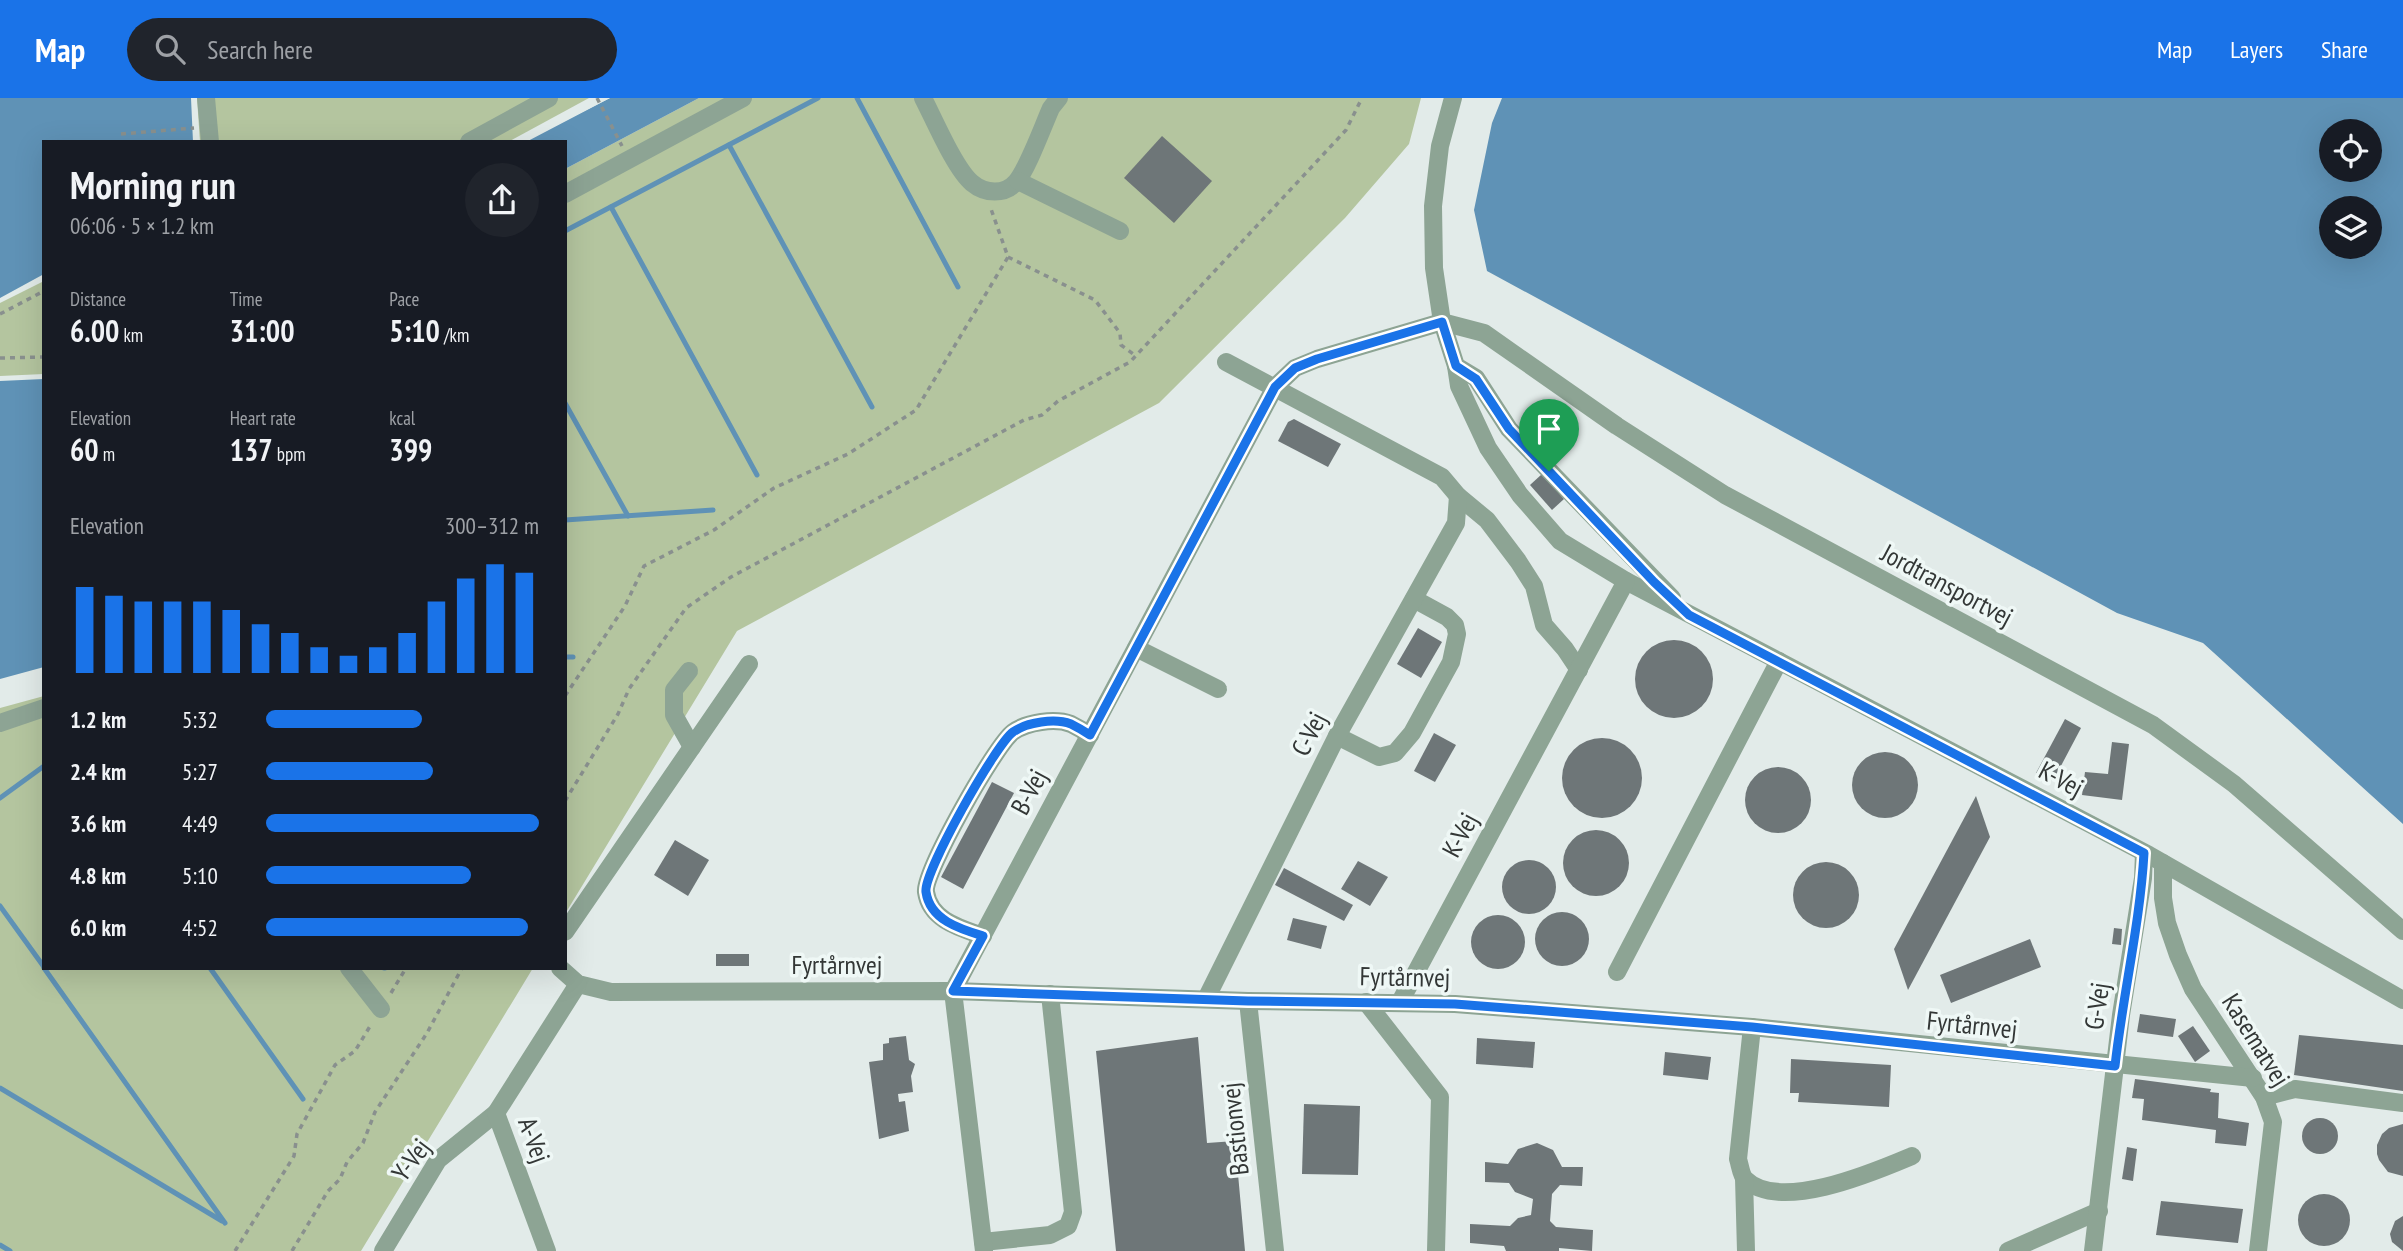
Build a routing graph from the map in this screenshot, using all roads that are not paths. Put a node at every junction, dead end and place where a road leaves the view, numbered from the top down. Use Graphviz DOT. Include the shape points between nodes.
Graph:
graph roads {
  1 [pos="206,98"];
  2 [pos="549,98"];
  3 [pos="743,98"];
  4 [pos="923,98"];
  5 [pos="1059,98"];
  6 [pos="1453,98"];
  7 [pos="205,135"];
  8 [pos="473,140"];
  9 [pos="1018,181"];
  10 [pos="567,193"];
  11 [pos="1120,231"];
  12 [pos="1442,322"];
  13 [pos="1226,362"];
  14 [pos="1456,366"];
  15 [pos="1275,387"];
  16 [pos="1458,496"];
  17 [pos="1626,581"];
  18 [pos="1414,599"];
  19 [pos="1689,615"];
  20 [pos="1136,648"];
  21 [pos="1779,661"];
  22 [pos="748,664"];
  23 [pos="1578,670"];
  24 [pos="689,671"];
  25 [pos="1218,688"];
  26 [pos="42,709"];
  27 [pos="0,723"];
  28 [pos="1090,735"];
  29 [pos="1337,736"];
  30 [pos="692,747"];
  31 [pos="2144,853"];
  32 [pos="2163,863"];
  33 [pos="567,929"];
  34 [pos="2403,931"];
  35 [pos="983,936"];
  36 [pos="351,970"];
  37 [pos="562,970"];
  38 [pos="1617,972"];
  39 [pos="578,984"];
  40 [pos="953,991"];
  41 [pos="1050,994"];
  42 [pos="1206,999"];
  43 [pos="2403,1000"];
  44 [pos="1248,1001"];
  45 [pos="1366,1002"];
  46 [pos="1401,1002"];
  47 [pos="381,1009"];
  48 [pos="1752,1027"];
  49 [pos="2115,1066"];
  50 [pos="2253,1078"];
  51 [pos="2264,1097"];
  52 [pos="2403,1103"];
  53 [pos="496,1113"];
  54 [pos="1912,1156"];
  55 [pos="1744,1178"];
  56 [pos="2099,1211"];
  57 [pos="984,1247"];
  58 [pos="383,1251"];
  59 [pos="548,1251"];
  60 [pos="1275,1251"];
  61 [pos="1436,1251"];
  62 [pos="1746,1251"];
  63 [pos="2008,1251"];
  64 [pos="2093,1251"];
  65 [pos="2257,1251"];
  1 -- 7 [label="street"];
  2 -- 8 [label="street"];
  3 -- 10 [label="street"];
  4 -- 9 [label="street" via="971,182 985,190 1006,191"];
  5 -- 9 [label="street"];
  6 -- 12 [label="street, K-Vej" via="1440,146 1433,206 1434,268"];
  9 -- 11 [label="street"];
  12 -- 14 [label="street, K-Vej"];
  12 -- 15 [label="street" via="1317,359 1295,368"];
  12 -- 34 [label="street, Jordtransportvej" via="1484,333 1726,495 2153,725 2234,784"];
  13 -- 15 [label="street"];
  14 -- 17 [label="street, K-Vej" via="1459,386 1488,449 1520,495 1560,541"];
  14 -- 19 [label="street, K-Vej" via="1476,379 1509,429"];
  15 -- 16 [label="street" via="1442,477"];
  15 -- 20 [label="street, B-Vej"];
  16 -- 18 [label="street, C-Vej" via="1456,523"];
  16 -- 23 [label="street" via="1487,520 1523,568 1534,586 1544,625"];
  17 -- 19 [label="street, K-Vej"];
  17 -- 23 [label="street, K-Vej"];
  18 -- 29 [label="street, C-Vej"];
  18 -- 29 [label="street" via="1447,617 1457,634 1451,662 1432,699 1395,753 1379,757"];
  19 -- 21 [label="street, K-Vej"];
  20 -- 25 [label="street"];
  20 -- 28 [label="street, B-Vej"];
  21 -- 31 [label="street, K-Vej"];
  21 -- 38 [label="street"];
  22 -- 30 [label="street"];
  23 -- 46 [label="street, K-Vej"];
  24 -- 30 [label="street" via="674,690 674,715"];
  26 -- 27 [label="street"];
  28 -- 35 [label="street, B-Vej"];
  28 -- 35 [label="street" via="1062,722 1038,723 1013,732 969,798 929,874 926,891 947,923"];
  29 -- 42 [label="street, C-Vej"];
  30 -- 33 [label="street"];
  31 -- 32 [label="street, K-Vej"];
  31 -- 49 [label="street, G-Vej"];
  32 -- 43 [label="street, K-Vej"];
  32 -- 50 [label="street, Kasematvej" via="2167,923 2178,954 2193,989"];
  35 -- 40 [label="street, B-Vej"];
  36 -- 47 [label="street"];
  37 -- 39 [label="street, Fyrtårnvej"];
  39 -- 40 [label="street, Fyrtårnvej" via="611,992"];
  39 -- 53 [label="street, A-Vej"];
  40 -- 41 [label="street, Fyrtårnvej"];
  40 -- 57 [label="street"];
  41 -- 42 [label="street, Fyrtårnvej"];
  41 -- 57 [label="street" via="1073,1212 1068,1226 1050,1235"];
  42 -- 44 [label="street, Fyrtårnvej"];
  44 -- 45 [label="street, Fyrtårnvej"];
  44 -- 60 [label="street, Bastionvej"];
  45 -- 46 [label="street, Fyrtårnvej"];
  45 -- 61 [label="street" via="1440,1097"];
  46 -- 48 [label="street, Fyrtårnvej"];
  48 -- 49 [label="street, Fyrtårnvej"];
  48 -- 55 [label="street" via="1738,1159"];
  49 -- 50 [label="street, Fyrtårnvej"];
  49 -- 56 [label="street, G-Vej"];
  50 -- 51 [label="street, Kasematvej"];
  51 -- 52 [label="street" via="2295,1089"];
  51 -- 65 [label="street, Kasematvej" via="2273,1122"];
  53 -- 58 [label="street, Y-Vej" via="438,1160"];
  53 -- 59 [label="street, A-Vej"];
  54 -- 55 [label="street" via="1870,1173 1785,1193 1762,1191"];
  55 -- 62 [label="street"];
  56 -- 63 [label="street"];
  56 -- 64 [label="street, G-Vej"];
}
